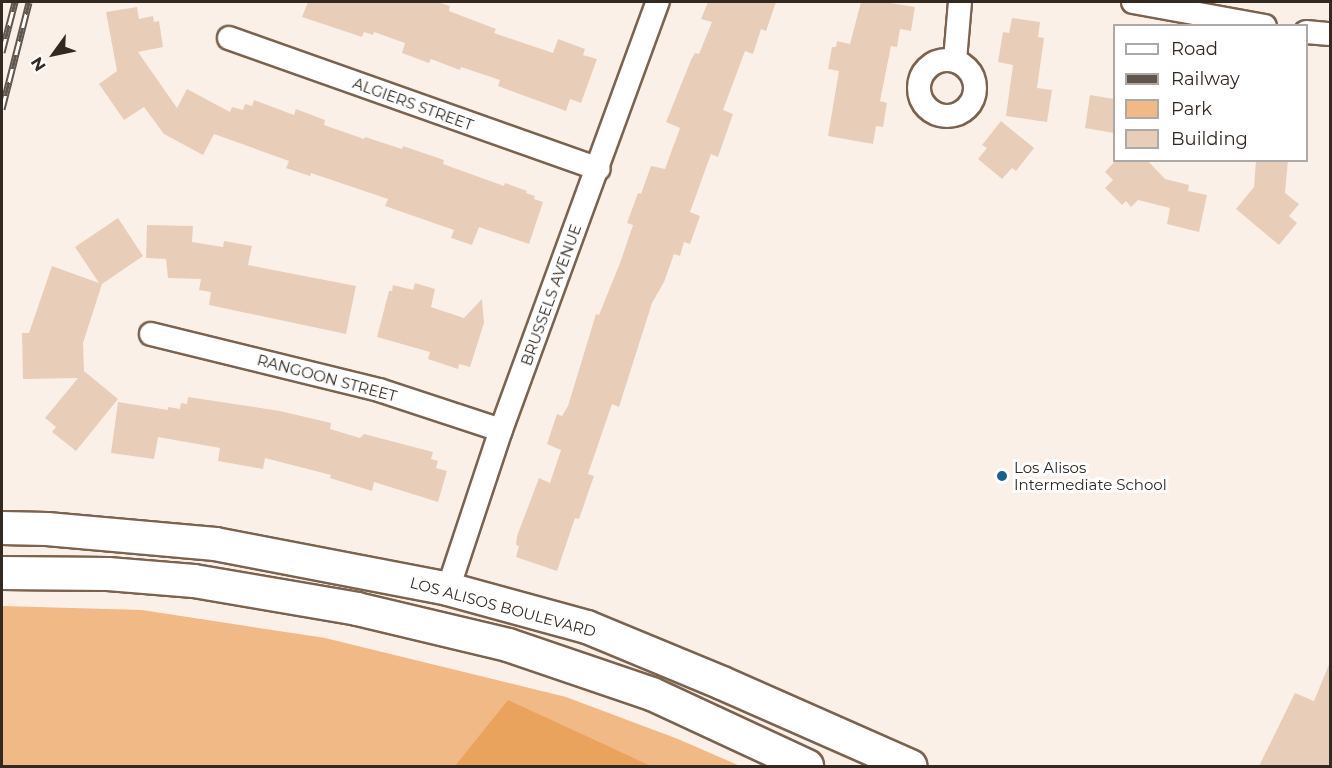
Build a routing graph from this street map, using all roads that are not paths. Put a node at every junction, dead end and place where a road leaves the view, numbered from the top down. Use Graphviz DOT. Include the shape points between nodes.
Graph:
graph roads {
  1 [pos="658,2"];
  2 [pos="960,2"];
  3 [pos="1133,2"];
  4 [pos="1202,20"];
  5 [pos="1244,24"];
  6 [pos="1308,32"];
  7 [pos="1330,34"];
  8 [pos="229,38"];
  9 [pos="955,60"];
  10 [pos="598,169"];
  11 [pos="151,334"];
  12 [pos="501,430"];
  13 [pos="2,528"];
  14 [pos="2,573"];
  15 [pos="448,589"];
  16 [pos="807,766"];
  17 [pos="910,766"];
  1 -- 10 [label="street, BRUSSELS AVENUE"];
  2 -- 9 [label="street"];
  3 -- 4 [label="street"];
  4 -- 5 [label="street"];
  6 -- 7 [label="street"];
  8 -- 10 [label="street, ALGIERS STREET"];
  10 -- 12 [label="street, BRUSSELS AVENUE"];
  11 -- 12 [label="street, RANGOON STREET" via="379,390"];
  12 -- 15 [label="street, BRUSSELS AVENUE"];
  13 -- 15 [label="main road, LOS ALISOS BOULEVARD" via="215,544"];
  14 -- 16 [label="main road" via="108,574 194,581 346,607 496,642 652,694"];
  15 -- 17 [label="main road, LOS ALISOS BOULEVARD" via="587,627"];
}
